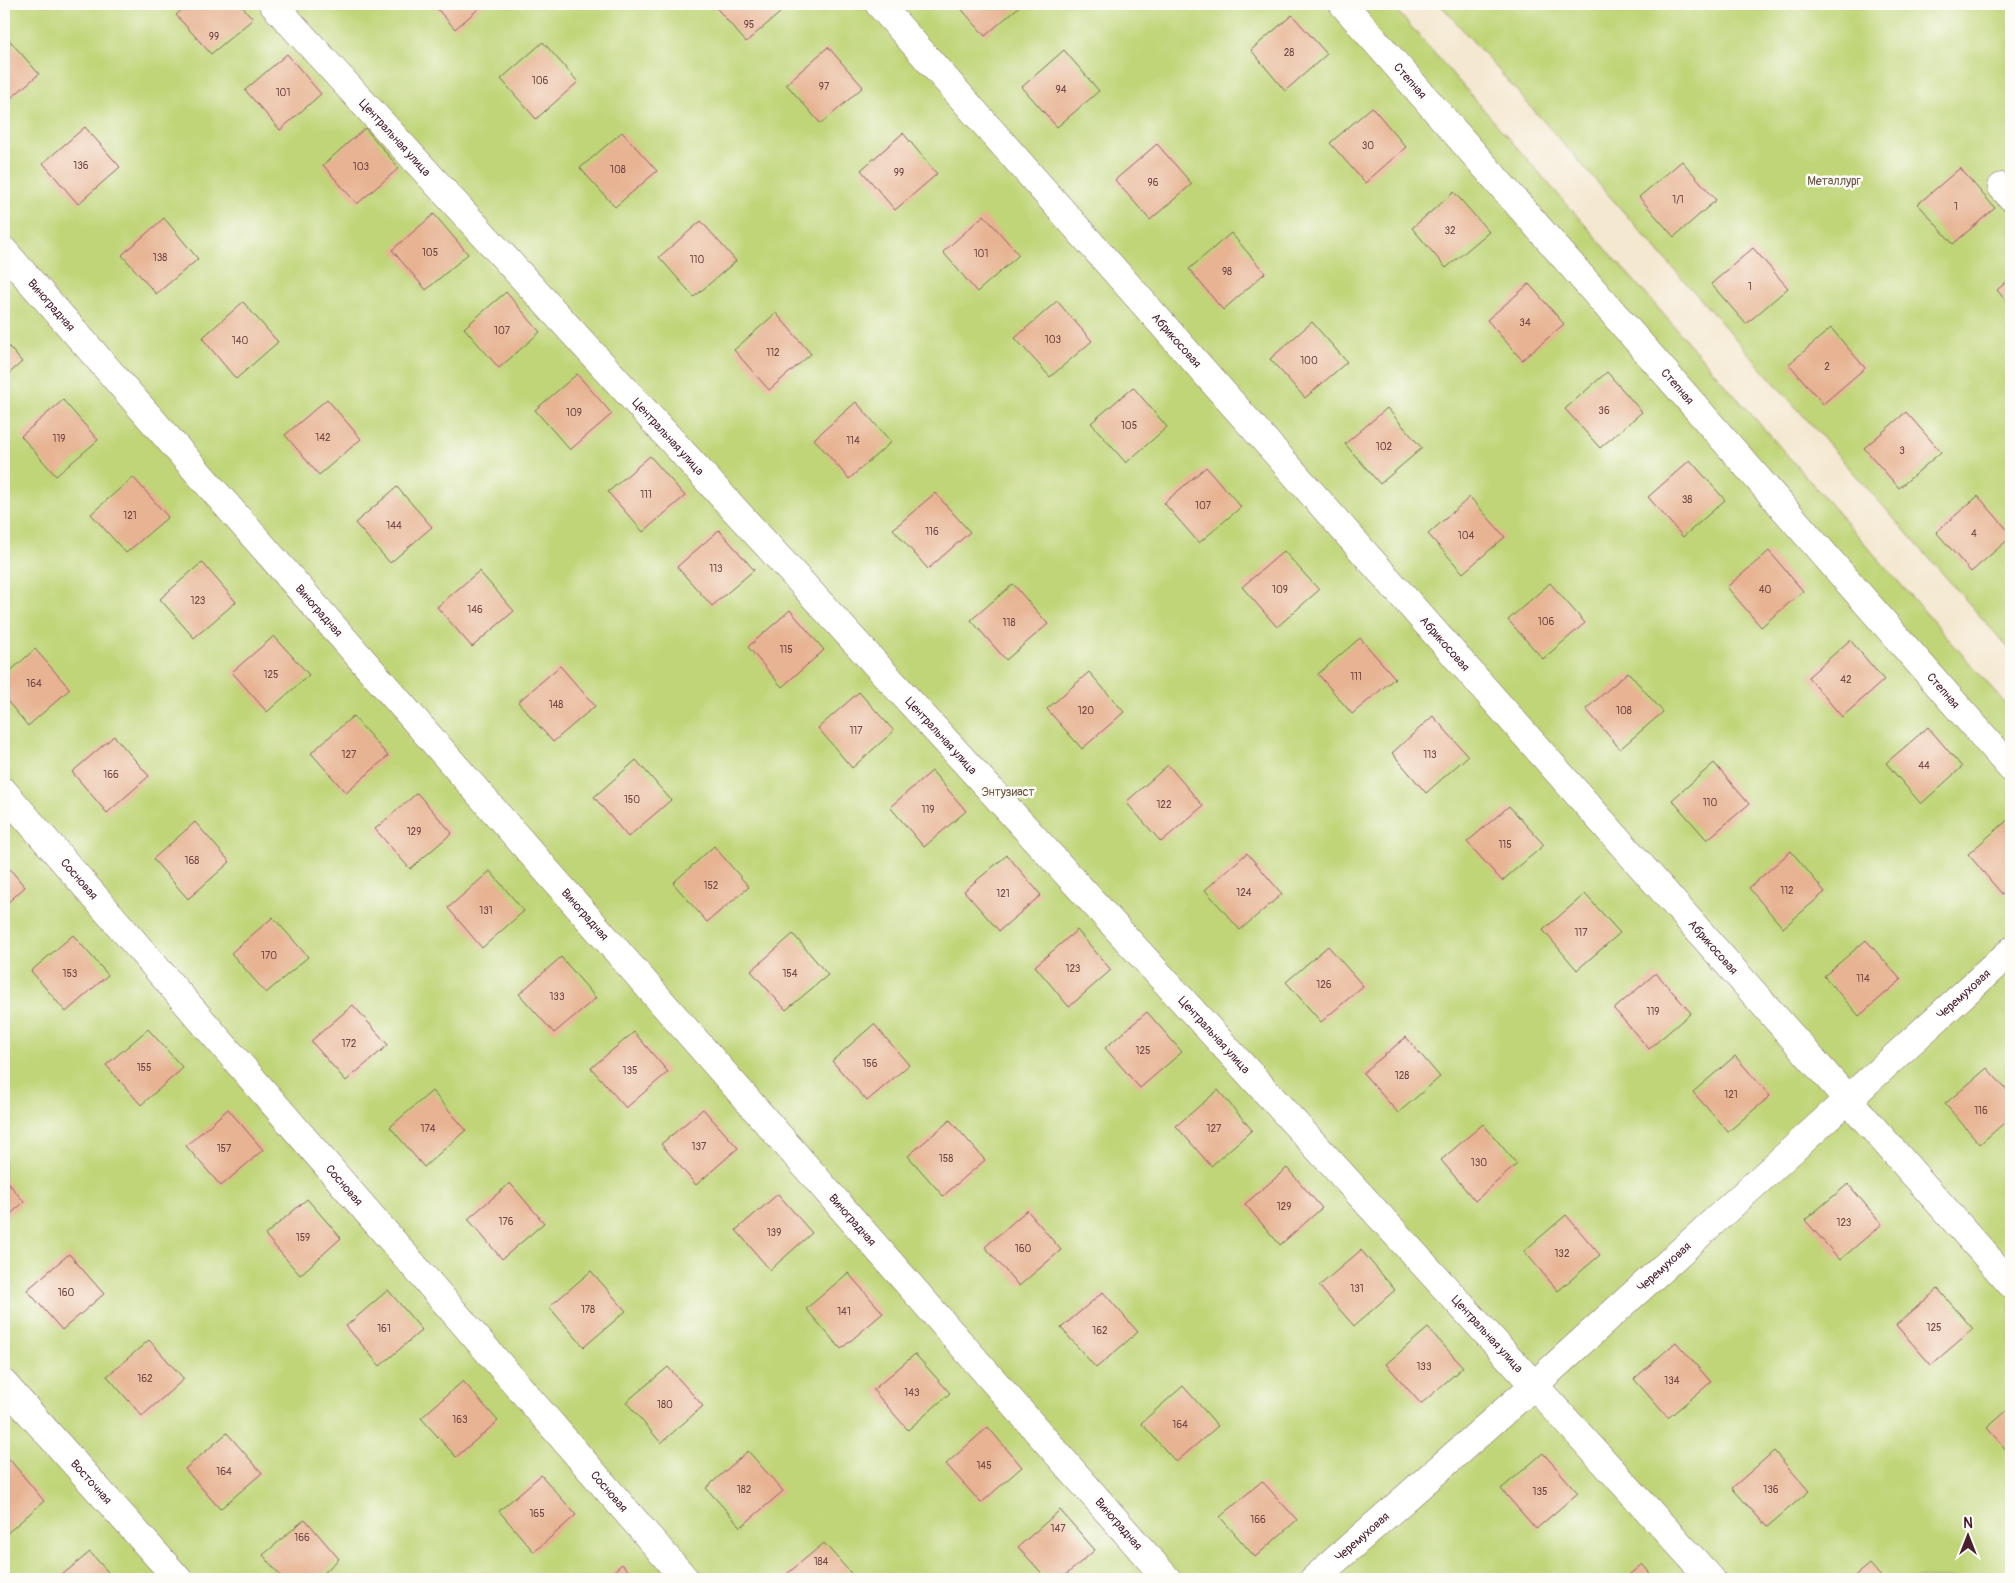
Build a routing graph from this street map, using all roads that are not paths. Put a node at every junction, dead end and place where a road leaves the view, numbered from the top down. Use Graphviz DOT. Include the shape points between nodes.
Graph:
graph roads {
  1 [pos="273,4"];
  2 [pos="879,4"];
  3 [pos="1343,4"];
  4 [pos="4,251"];
  5 [pos="2011,768"];
  6 [pos="4,792"];
  7 [pos="2011,952"];
  8 [pos="1847,1099"];
  9 [pos="2011,1284"];
  10 [pos="4,1384"];
  11 [pos="1533,1386"];
  12 [pos="178,1579"];
  13 [pos="685,1579"];
  14 [pos="1167,1579"];
  15 [pos="1314,1579"];
  16 [pos="1711,1579"];
  1 -- 11 [label="street, Центральная улица"];
  2 -- 8 [label="street, Абрикосовая"];
  3 -- 5 [label="street, Степная"];
  4 -- 14 [label="street, Виноградная"];
  6 -- 13 [label="street, Сосновая"];
  7 -- 8 [label="street, Черемуховая"];
  8 -- 9 [label="street, Абрикосовая"];
  8 -- 11 [label="street, Черемуховая"];
  10 -- 12 [label="street, Восточная"];
  11 -- 15 [label="street, Черемуховая"];
  11 -- 16 [label="street, Центральная улица"];
}
